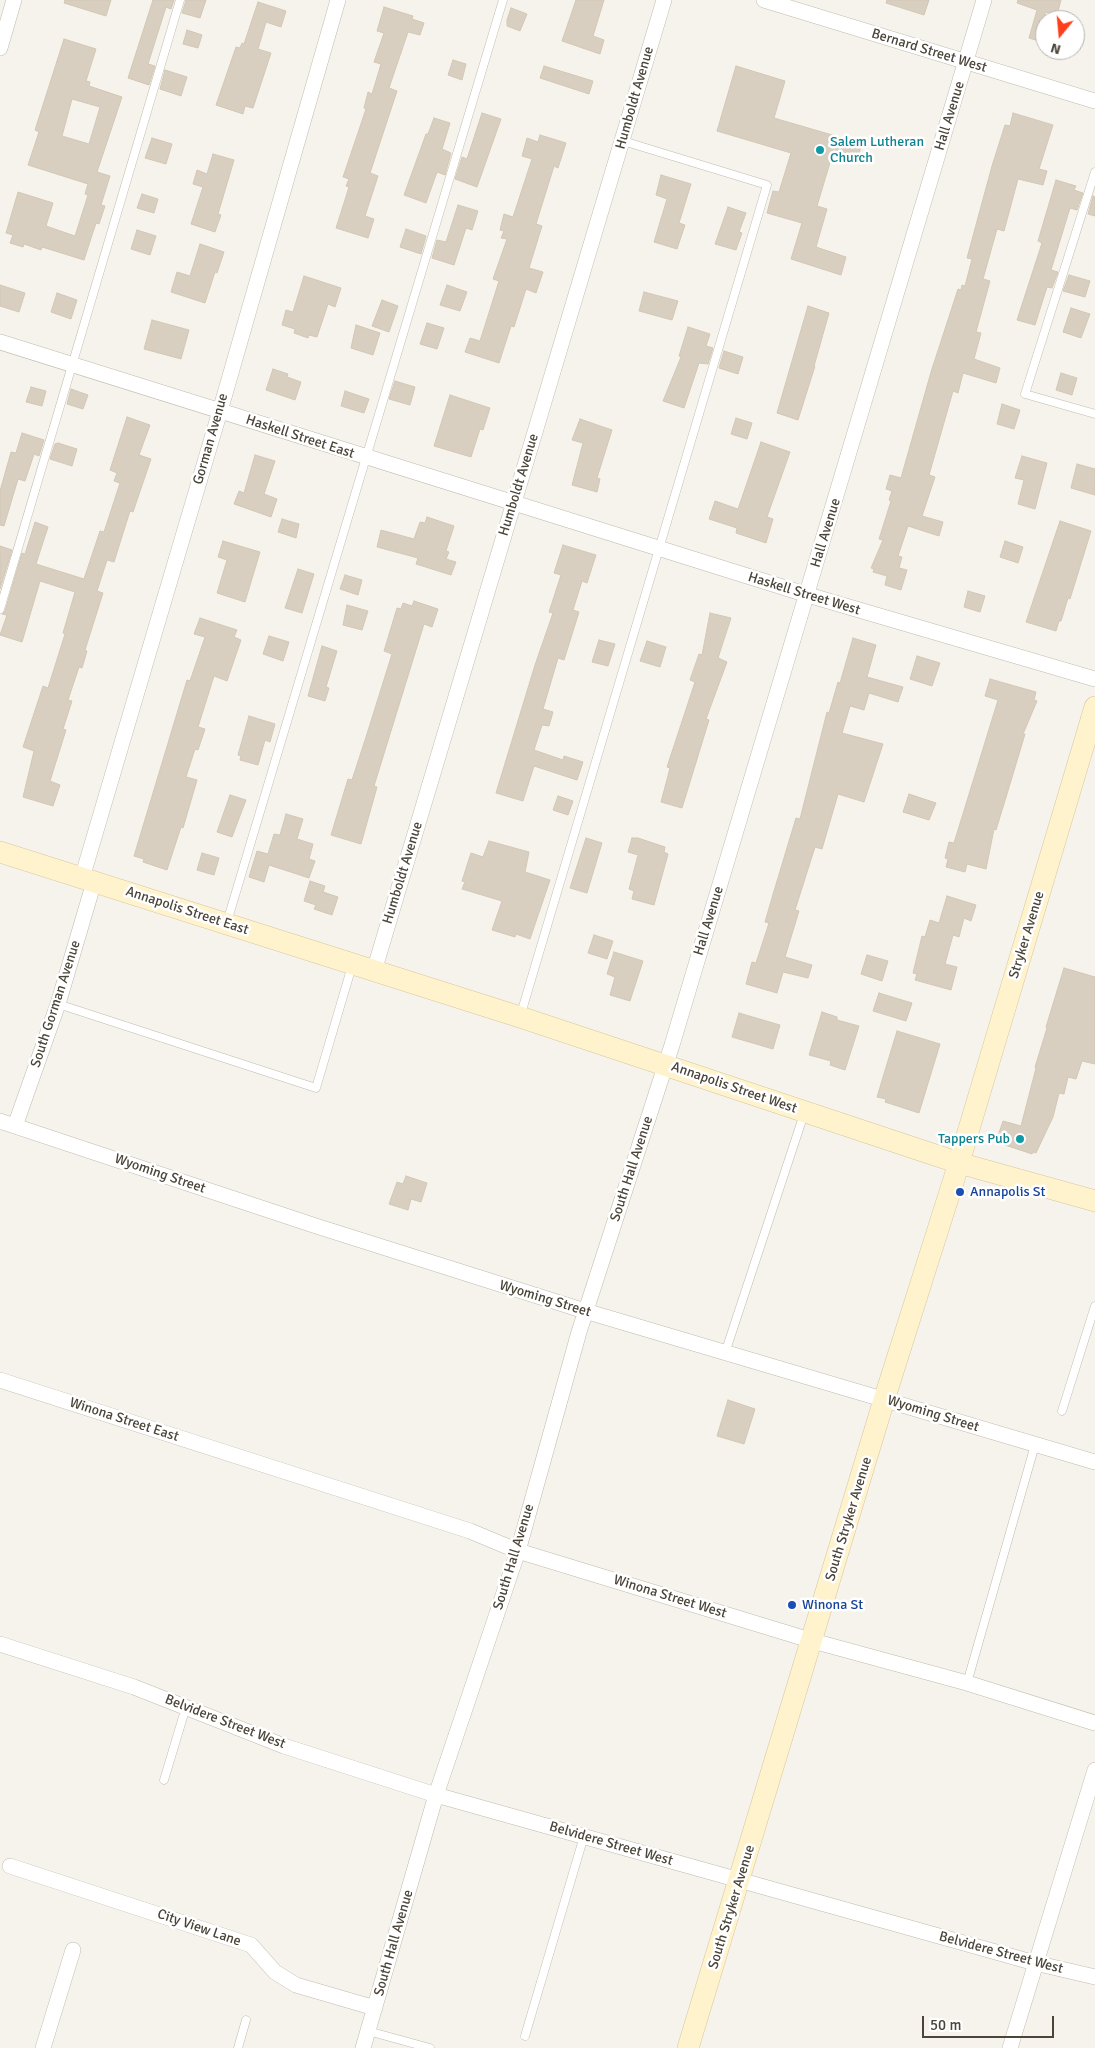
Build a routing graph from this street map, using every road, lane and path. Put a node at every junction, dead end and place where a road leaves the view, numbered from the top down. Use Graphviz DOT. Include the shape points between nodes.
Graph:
graph roads {
  1 [pos="14,0"];
  2 [pos="180,0"];
  3 [pos="338,0"];
  4 [pos="503,0"];
  5 [pos="664,0"];
  6 [pos="764,0"];
  7 [pos="984,0"];
  8 [pos="0,48"];
  9 [pos="966,62"];
  10 [pos="1095,102"];
  11 [pos="623,141"];
  12 [pos="1095,172"];
  13 [pos="0,342"];
  14 [pos="71,365"];
  15 [pos="220,411"];
  16 [pos="1095,414"];
  17 [pos="367,458"];
  18 [pos="513,504"];
  19 [pos="658,549"];
  20 [pos="808,595"];
  21 [pos="0,609"];
  22 [pos="1095,679"];
  23 [pos="1095,707"];
  24 [pos="0,852"];
  25 [pos="88,880"];
  26 [pos="226,924"];
  27 [pos="353,964"];
  28 [pos="374,971"];
  29 [pos="58,1004"];
  30 [pos="520,1017"];
  31 [pos="666,1066"];
  32 [pos="805,1112"];
  33 [pos="0,1120"];
  34 [pos="15,1126"];
  35 [pos="958,1163"];
  36 [pos="1095,1202"];
  37 [pos="1095,1306"];
  38 [pos="586,1311"];
  39 [pos="725,1353"];
  40 [pos="0,1380"];
  41 [pos="884,1400"];
  42 [pos="1062,1411"];
  43 [pos="1035,1445"];
  44 [pos="248,1460"];
  45 [pos="1095,1462"];
  46 [pos="518,1551"];
  47 [pos="813,1641"];
  48 [pos="0,1644"];
  49 [pos="968,1683"];
  50 [pos="186,1707"];
  51 [pos="1095,1723"];
  52 [pos="1095,1770"];
  53 [pos="164,1780"];
  54 [pos="436,1795"];
  55 [pos="584,1836"];
  56 [pos="10,1866"];
  57 [pos="740,1881"];
  58 [pos="74,1950"];
  59 [pos="1035,1963"];
  60 [pos="1095,1977"];
  61 [pos="375,2008"];
  62 [pos="246,2020"];
  63 [pos="368,2031"];
  64 [pos="525,2036"];
  65 [pos="42,2048"];
  66 [pos="238,2048"];
  67 [pos="363,2048"];
  68 [pos="430,2048"];
  69 [pos="688,2048"];
  70 [pos="1010,2048"];
  1 -- 8 [label="street"];
  2 -- 14 [label="lane"];
  3 -- 15 [label="street, Gorman Avenue"];
  4 -- 17 [label="lane"];
  5 -- 11 [label="street, Humboldt Avenue"];
  6 -- 9 [label="street, Bernard Street West"];
  7 -- 9 [label="street, Hall Avenue"];
  9 -- 10 [label="street, Bernard Street West"];
  9 -- 20 [label="street, Hall Avenue"];
  11 -- 18 [label="street, Humboldt Avenue"];
  11 -- 19 [label="lane" via="767,185"];
  12 -- 16 [label="lane" via="1025,394"];
  13 -- 14 [label="street, Haskell Street East"];
  14 -- 15 [label="street, Haskell Street East"];
  14 -- 21 [label="lane"];
  15 -- 17 [label="street, Haskell Street East"];
  15 -- 25 [label="street, Gorman Avenue"];
  17 -- 18 [label="street, Haskell Street East"];
  17 -- 26 [label="lane"];
  18 -- 19 [label="street, Haskell Street West"];
  18 -- 28 [label="street, Humboldt Avenue"];
  19 -- 20 [label="street, Haskell Street West"];
  19 -- 30 [label="lane"];
  20 -- 22 [label="street, Haskell Street West"];
  20 -- 31 [label="street, Hall Avenue"];
  23 -- 35 [label="street, Stryker Avenue"];
  24 -- 25 [label="street, Annapolis Street East"];
  25 -- 26 [label="street, Annapolis Street East"];
  25 -- 29 [label="street, South Gorman Avenue"];
  26 -- 27 [label="street, Annapolis Street East"];
  27 -- 28 [label="street, Annapolis Street East"];
  27 -- 29 [label="lane" via="316,1088"];
  28 -- 30 [label="street, Annapolis Street West"];
  29 -- 34 [label="street, South Gorman Avenue"];
  30 -- 31 [label="street, Annapolis Street West"];
  31 -- 32 [label="street, Annapolis Street West"];
  31 -- 38 [label="street, South Hall Avenue"];
  32 -- 35 [label="street, Annapolis Street West"];
  32 -- 39 [label="lane"];
  33 -- 34 [label="street, Wyoming Street"];
  34 -- 38 [label="street, Wyoming Street"];
  35 -- 36 [label="street, Annapolis Street West"];
  35 -- 41 [label="street, South Stryker Avenue"];
  37 -- 42 [label="lane"];
  38 -- 39 [label="street, Wyoming Street"];
  38 -- 46 [label="street, South Hall Avenue"];
  39 -- 41 [label="street, Wyoming Street"];
  40 -- 44 [label="street, Winona Street East"];
  41 -- 43 [label="street, Wyoming Street"];
  41 -- 47 [label="street, South Stryker Avenue"];
  43 -- 45 [label="street, Wyoming Street"];
  43 -- 49 [label="lane"];
  44 -- 46 [label="street, Winona Street West" via="470,1531"];
  46 -- 47 [label="street, Winona Street West"];
  46 -- 54 [label="street, South Hall Avenue"];
  47 -- 49 [label="street, Winona Street West"];
  47 -- 57 [label="street, South Stryker Avenue"];
  48 -- 50 [label="street, Belvidere Street West" via="134,1686"];
  49 -- 51 [label="street, Winona Street West"];
  50 -- 53 [label="lane"];
  50 -- 54 [label="street, Belvidere Street West" via="284,1746"];
  52 -- 59 [label="street"];
  54 -- 55 [label="street, Belvidere Street West"];
  54 -- 61 [label="street, South Hall Avenue"];
  55 -- 57 [label="street, Belvidere Street West"];
  55 -- 64 [label="lane"];
  56 -- 61 [label="street, City View Lane" via="244,1943 251,1946 275,1972 296,1985"];
  57 -- 59 [label="street, Belvidere Street West"];
  57 -- 69 [label="street, South Stryker Avenue"];
  58 -- 65 [label="street"];
  59 -- 60 [label="street, Belvidere Street West"];
  59 -- 70 [label="street"];
  61 -- 63 [label="street, South Hall Avenue"];
  62 -- 66 [label="lane"];
  63 -- 67 [label="street, South Hall Avenue"];
  63 -- 68 [label="lane"];
}
